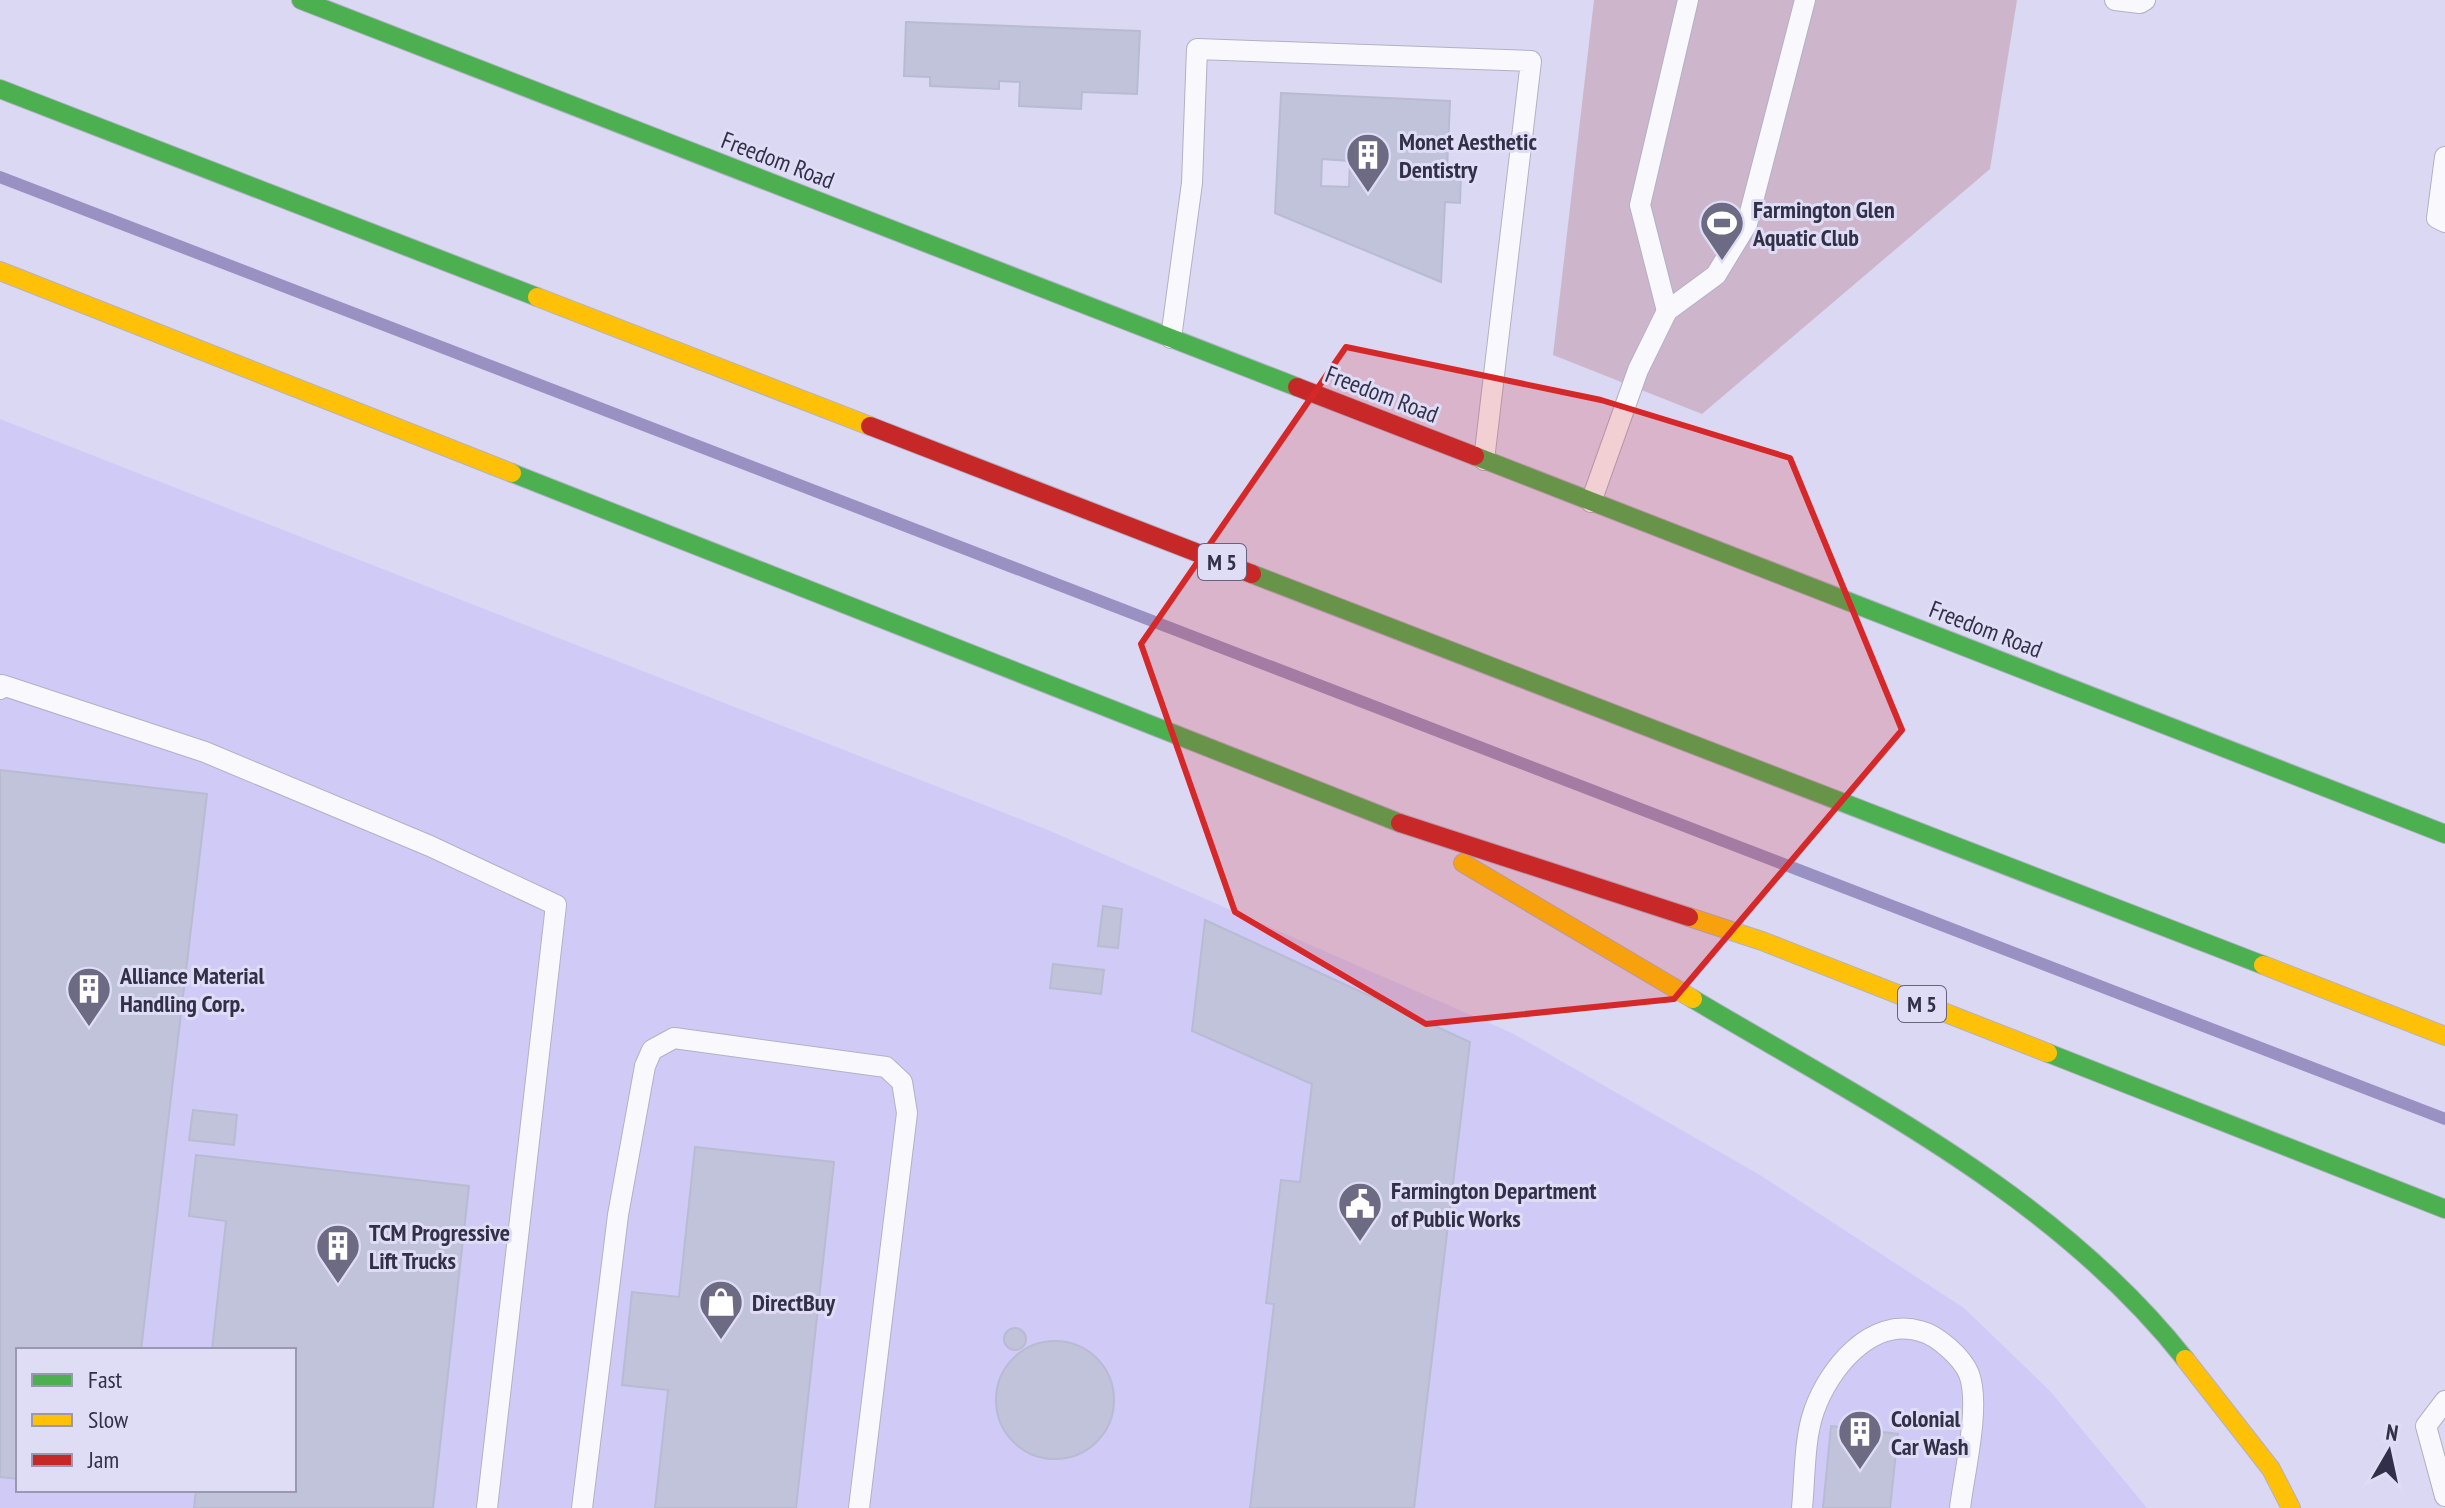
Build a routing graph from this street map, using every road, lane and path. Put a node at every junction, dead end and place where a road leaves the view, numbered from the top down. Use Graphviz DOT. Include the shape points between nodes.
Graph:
graph roads {
  1 [pos="301,0"];
  2 [pos="1688,0"];
  3 [pos="1805,0"];
  4 [pos="2115,0"];
  5 [pos="2145,0"];
  6 [pos="0,89"];
  7 [pos="2445,157"];
  8 [pos="2445,222"];
  9 [pos="0,271"];
  10 [pos="1667,311"];
  11 [pos="1171,338"];
  12 [pos="1484,460"];
  13 [pos="1591,502"];
  14 [pos="0,689"];
  15 [pos="1392,821"];
  16 [pos="2445,834"];
  17 [pos="2445,1036"];
  18 [pos="2445,1209"];
  19 [pos="2445,1401"];
  20 [pos="2445,1496"];
  21 [pos="487,1508"];
  22 [pos="582,1508"];
  23 [pos="859,1508"];
  24 [pos="1802,1508"];
  25 [pos="1960,1508"];
  26 [pos="2291,1508"];
  1 -- 11 [label="main road, Freedom Road"];
  2 -- 10 [label="lane" via="1640,205"];
  3 -- 10 [label="lane" via="1747,224 1716,275"];
  4 -- 5 [label="lane"];
  6 -- 17 [label="main road, M 5"];
  7 -- 8 [label="lane" via="2437,218"];
  9 -- 15 [label="main road, M 5"];
  10 -- 13 [label="lane" via="1638,370"];
  11 -- 12 [label="main road, Freedom Road"];
  11 -- 12 [label="lane" via="1192,183 1197,49 1531,61"];
  12 -- 13 [label="main road, Freedom Road"];
  13 -- 16 [label="main road, Freedom Road"];
  14 -- 21 [label="lane" via="2,685 205,752 556,905"];
  15 -- 18 [label="main road, M 5" via="1762,941"];
  15 -- 26 [label="main road" via="1974,1166 2106,1271 2179,1352 2271,1469"];
  19 -- 20 [label="lane" via="2426,1426"];
  22 -- 23 [label="lane" via="618,1215 645,1066 652,1050 674,1038 886,1067 902,1082 907,1113"];
  24 -- 25 [label="lane" via="1813,1412 1833,1375 1873,1334 1904,1326 1934,1335 1968,1373 1971,1415"];
}
